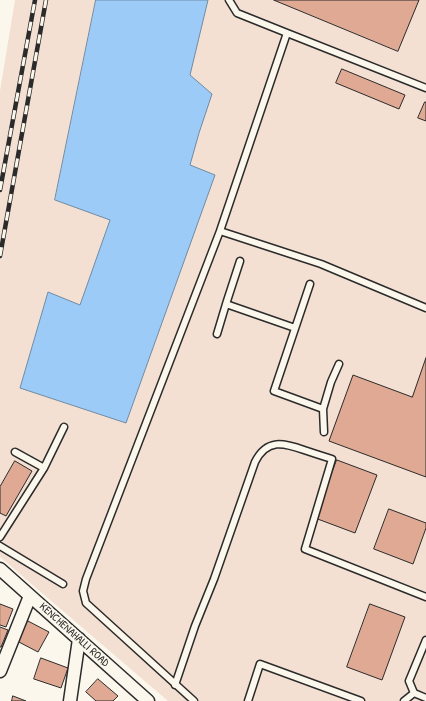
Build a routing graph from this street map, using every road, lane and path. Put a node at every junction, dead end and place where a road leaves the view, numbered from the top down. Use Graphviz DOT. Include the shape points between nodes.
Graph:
graph roads {
  1 [pos="229,0"];
  2 [pos="287,33"];
  3 [pos="426,88"];
  4 [pos="220,231"];
  5 [pos="240,261"];
  6 [pos="310,284"];
  7 [pos="226,304"];
  8 [pos="426,308"];
  9 [pos="295,328"];
  10 [pos="218,334"];
  11 [pos="339,364"];
  12 [pos="323,409"];
  13 [pos="64,427"];
  14 [pos="324,432"];
  15 [pos="15,452"];
  16 [pos="44,468"];
  17 [pos="0,537"];
  18 [pos="0,546"];
  19 [pos="0,569"];
  20 [pos="63,584"];
  21 [pos="30,596"];
  22 [pos="426,596"];
  23 [pos="79,639"];
  24 [pos="426,640"];
  25 [pos="0,671"];
  26 [pos="175,685"];
  27 [pos="414,693"];
  28 [pos="426,698"];
  29 [pos="70,701"];
  30 [pos="148,701"];
  31 [pos="194,701"];
  32 [pos="248,701"];
  33 [pos="361,701"];
  34 [pos="404,701"];
  1 -- 2 [label="lane" via="237,13"];
  2 -- 3 [label="lane"];
  2 -- 4 [label="lane"];
  4 -- 8 [label="lane" via="321,264"];
  4 -- 26 [label="lane" via="83,591 86,604"];
  5 -- 7 [label="lane"];
  6 -- 9 [label="lane"];
  7 -- 9 [label="lane"];
  7 -- 10 [label="lane"];
  9 -- 12 [label="lane" via="274,391"];
  11 -- 12 [label="lane"];
  12 -- 14 [label="lane"];
  13 -- 16 [label="lane"];
  15 -- 16 [label="lane"];
  16 -- 17 [label="lane"];
  18 -- 20 [label="lane"];
  19 -- 21 [label="street, KENCHENAHALLI ROAD"];
  21 -- 23 [label="street, KENCHENAHALLI ROAD"];
  21 -- 25 [label="street"];
  22 -- 26 [label="lane" via="305,549 332,459 285,443 274,444 264,449 256,462"];
  23 -- 29 [label="street"];
  23 -- 30 [label="street, KENCHENAHALLI ROAD"];
  24 -- 27 [label="lane" via="409,680"];
  26 -- 31 [label="lane"];
  27 -- 28 [label="lane"];
  27 -- 34 [label="lane"];
  32 -- 33 [label="lane" via="260,664"];
}
